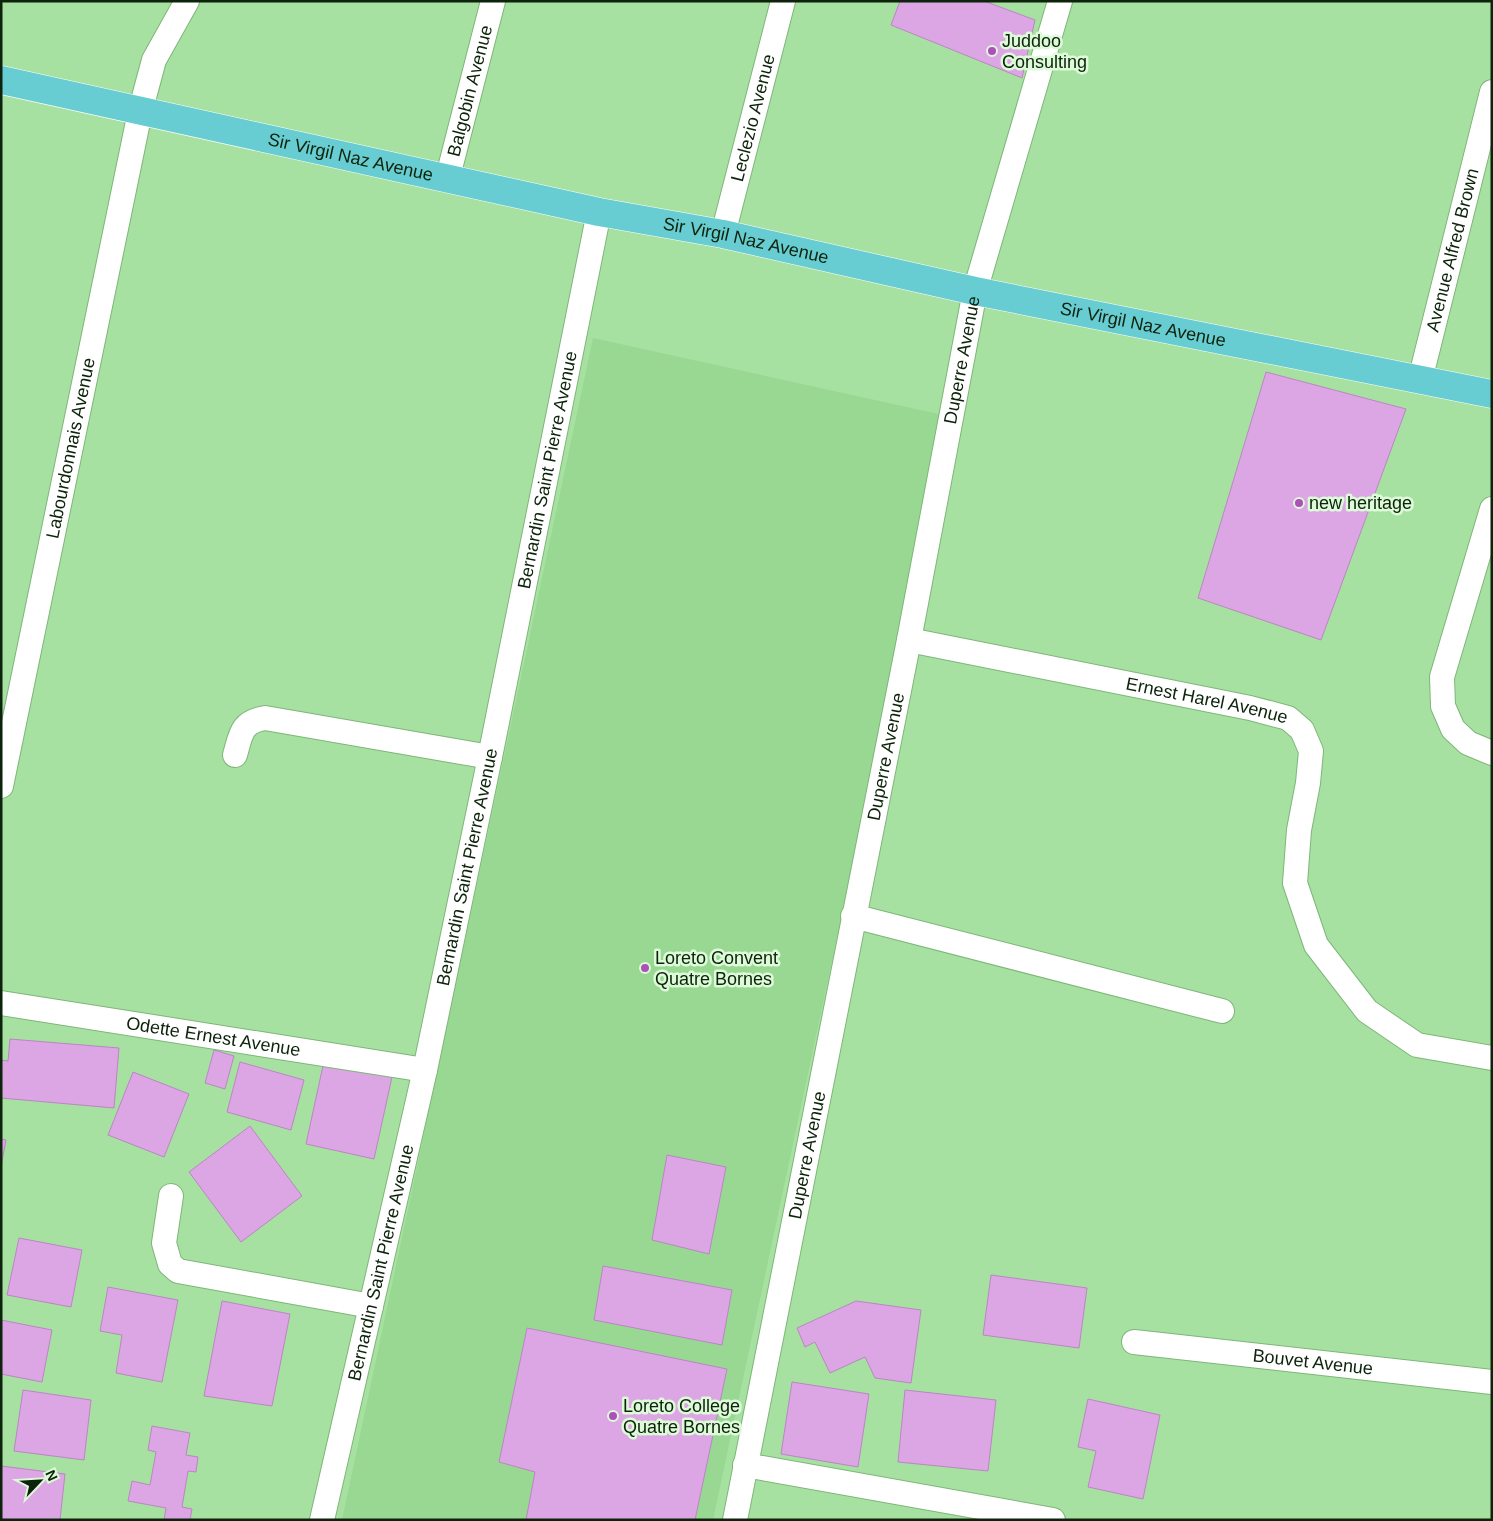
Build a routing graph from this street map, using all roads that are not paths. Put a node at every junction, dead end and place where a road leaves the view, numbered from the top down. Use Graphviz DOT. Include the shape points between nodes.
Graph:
graph roads {
  1 [pos="187,1"];
  2 [pos="493,1"];
  3 [pos="784,1"];
  4 [pos="1060,1"];
  5 [pos="1,80"];
  6 [pos="1492,92"];
  7 [pos="140,112"];
  8 [pos="447,180"];
  9 [pos="598,212"];
  10 [pos="724,234"];
  11 [pos="975,291"];
  12 [pos="1420,380"];
  13 [pos="1492,394"];
  14 [pos="1492,509"];
  15 [pos="908,640"];
  16 [pos="1492,753"];
  17 [pos="235,755"];
  18 [pos="490,757"];
  19 [pos="1,786"];
  20 [pos="853,916"];
  21 [pos="1,1003"];
  22 [pos="1222,1012"];
  23 [pos="1492,1058"];
  24 [pos="425,1070"];
  25 [pos="172,1196"];
  26 [pos="371,1306"];
  27 [pos="1134,1342"];
  28 [pos="1492,1382"];
  29 [pos="745,1465"];
  30 [pos="322,1520"];
  31 [pos="735,1520"];
  32 [pos="1053,1520"];
  1 -- 7 [label="street, Labourdonnais Avenue" via="154,60"];
  2 -- 8 [label="street, Balgobin Avenue"];
  3 -- 10 [label="street, Leclezio Avenue"];
  4 -- 11 [label="street, Duperre Avenue"];
  5 -- 7 [label="main road, Sir Virgil Naz Avenue"];
  6 -- 12 [label="street, Avenue Alfred Brown"];
  7 -- 8 [label="main road, Sir Virgil Naz Avenue"];
  7 -- 19 [label="street, Labourdonnais Avenue"];
  8 -- 9 [label="main road, Sir Virgil Naz Avenue"];
  9 -- 10 [label="main road, Sir Virgil Naz Avenue"];
  9 -- 18 [label="street, Bernardin Saint Pierre Avenue"];
  10 -- 11 [label="main road, Sir Virgil Naz Avenue"];
  11 -- 12 [label="main road, Sir Virgil Naz Avenue"];
  11 -- 15 [label="street, Duperre Avenue"];
  12 -- 13 [label="main road, Sir Virgil Naz Avenue"];
  14 -- 16 [label="street" via="1442,677 1443,706 1453,729 1468,743"];
  15 -- 20 [label="street, Duperre Avenue"];
  15 -- 23 [label="street, Ernest Harel Avenue" via="1288,718 1302,730 1311,751 1295,883 1316,945 1367,1011 1417,1045"];
  17 -- 18 [label="street" via="242,730 255,719 265,718"];
  18 -- 24 [label="street, Bernardin Saint Pierre Avenue"];
  20 -- 22 [label="street"];
  20 -- 29 [label="street, Duperre Avenue"];
  21 -- 24 [label="street, Odette Ernest Avenue"];
  24 -- 26 [label="street, Bernardin Saint Pierre Avenue"];
  25 -- 26 [label="street" via="164,1243 170,1264 178,1271"];
  26 -- 30 [label="street, Bernardin Saint Pierre Avenue"];
  27 -- 28 [label="street, Bouvet Avenue"];
  29 -- 31 [label="street, Duperre Avenue"];
  29 -- 32 [label="street"];
}
